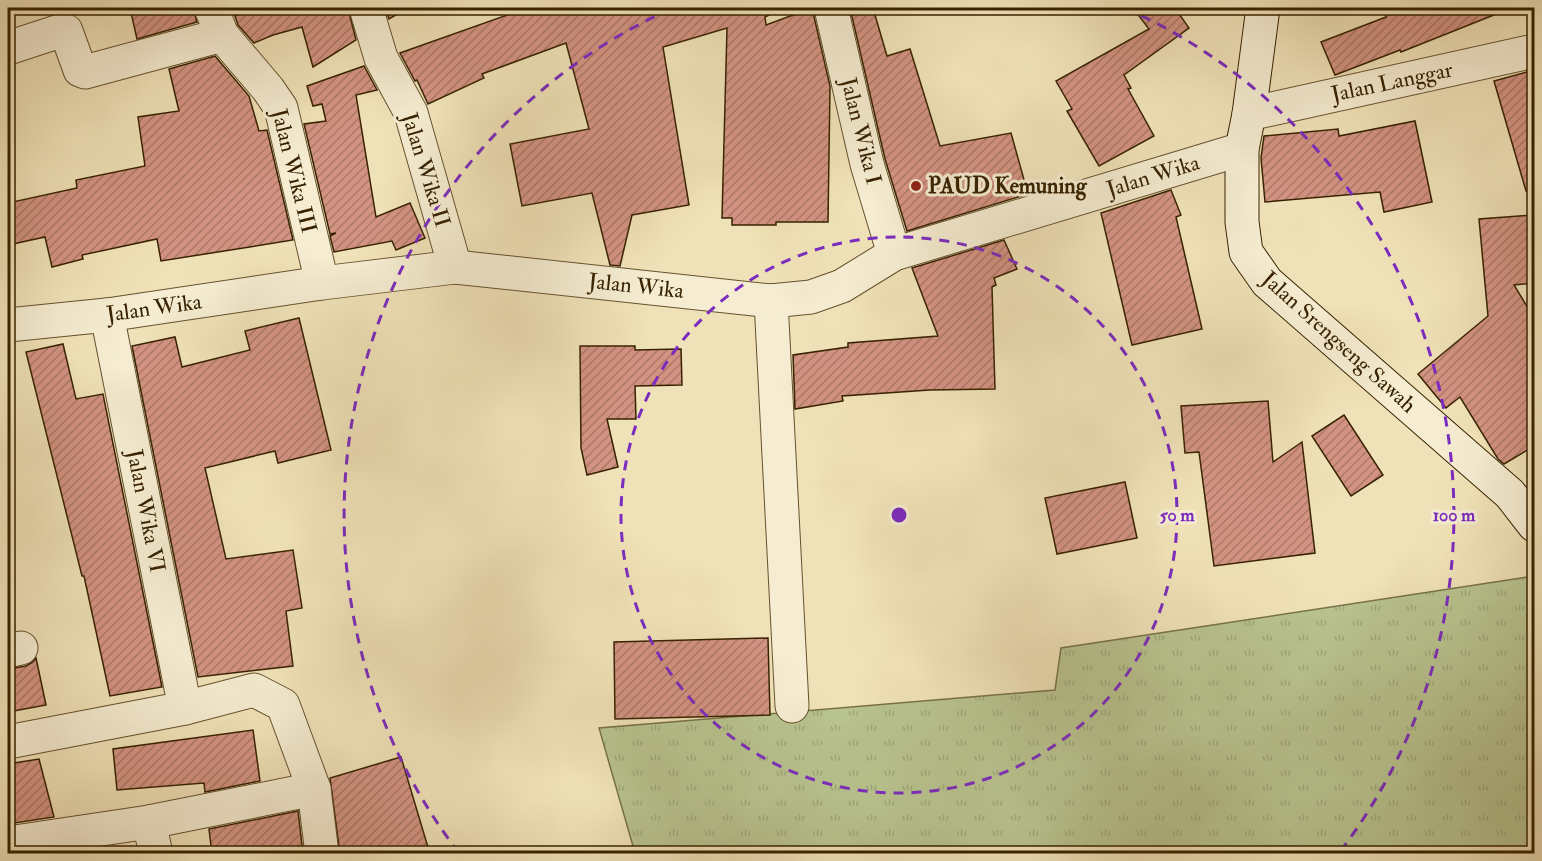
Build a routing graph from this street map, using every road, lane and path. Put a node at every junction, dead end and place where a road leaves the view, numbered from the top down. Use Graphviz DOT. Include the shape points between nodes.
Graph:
graph roads {
  1 [pos="366,8"];
  2 [pos="831,8"];
  3 [pos="1263,8"];
  4 [pos="217,21"];
  5 [pos="8,48"];
  6 [pos="1534,51"];
  7 [pos="1249,114"];
  8 [pos="1242,149"];
  9 [pos="894,254"];
  10 [pos="455,267"];
  11 [pos="322,284"];
  12 [pos="107,315"];
  13 [pos="771,320"];
  14 [pos="8,325"];
  15 [pos="1534,525"];
  16 [pos="792,706"];
  17 [pos="185,708"];
  18 [pos="8,742"];
  19 [pos="314,789"];
  20 [pos="149,822"];
  21 [pos="8,843"];
  22 [pos="156,854"];
  23 [pos="322,854"];
  1 -- 10 [label="street, Jalan Wika II" via="381,58 411,113"];
  2 -- 9 [label="street, Jalan Wika I" via="867,164"];
  3 -- 7 [label="street, Jalan Srengseng Sawah"];
  4 -- 5 [label="street" via="85,72 63,30"];
  4 -- 11 [label="street, Jalan Wika III" via="281,108"];
  6 -- 7 [label="street, Jalan Langgar"];
  7 -- 8 [label="street, Jalan Srengseng Sawah"];
  8 -- 9 [label="street, Jalan Wika"];
  8 -- 15 [label="street, Jalan Srengseng Sawah" via="1246,252 1267,282 1510,494"];
  9 -- 13 [label="street, Jalan Wika" via="842,286 811,297"];
  10 -- 11 [label="street, Jalan Wika"];
  10 -- 13 [label="street, Jalan Wika"];
  11 -- 12 [label="street, Jalan Wika"];
  12 -- 14 [label="street, Jalan Wika"];
  12 -- 17 [label="street, Jalan Wika VI"];
  13 -- 16 [label="street"];
  17 -- 18 [label="street"];
  17 -- 19 [label="street" via="254,690 283,705"];
  19 -- 20 [label="street"];
  19 -- 23 [label="street"];
  20 -- 21 [label="street"];
  20 -- 22 [label="street"];
}
